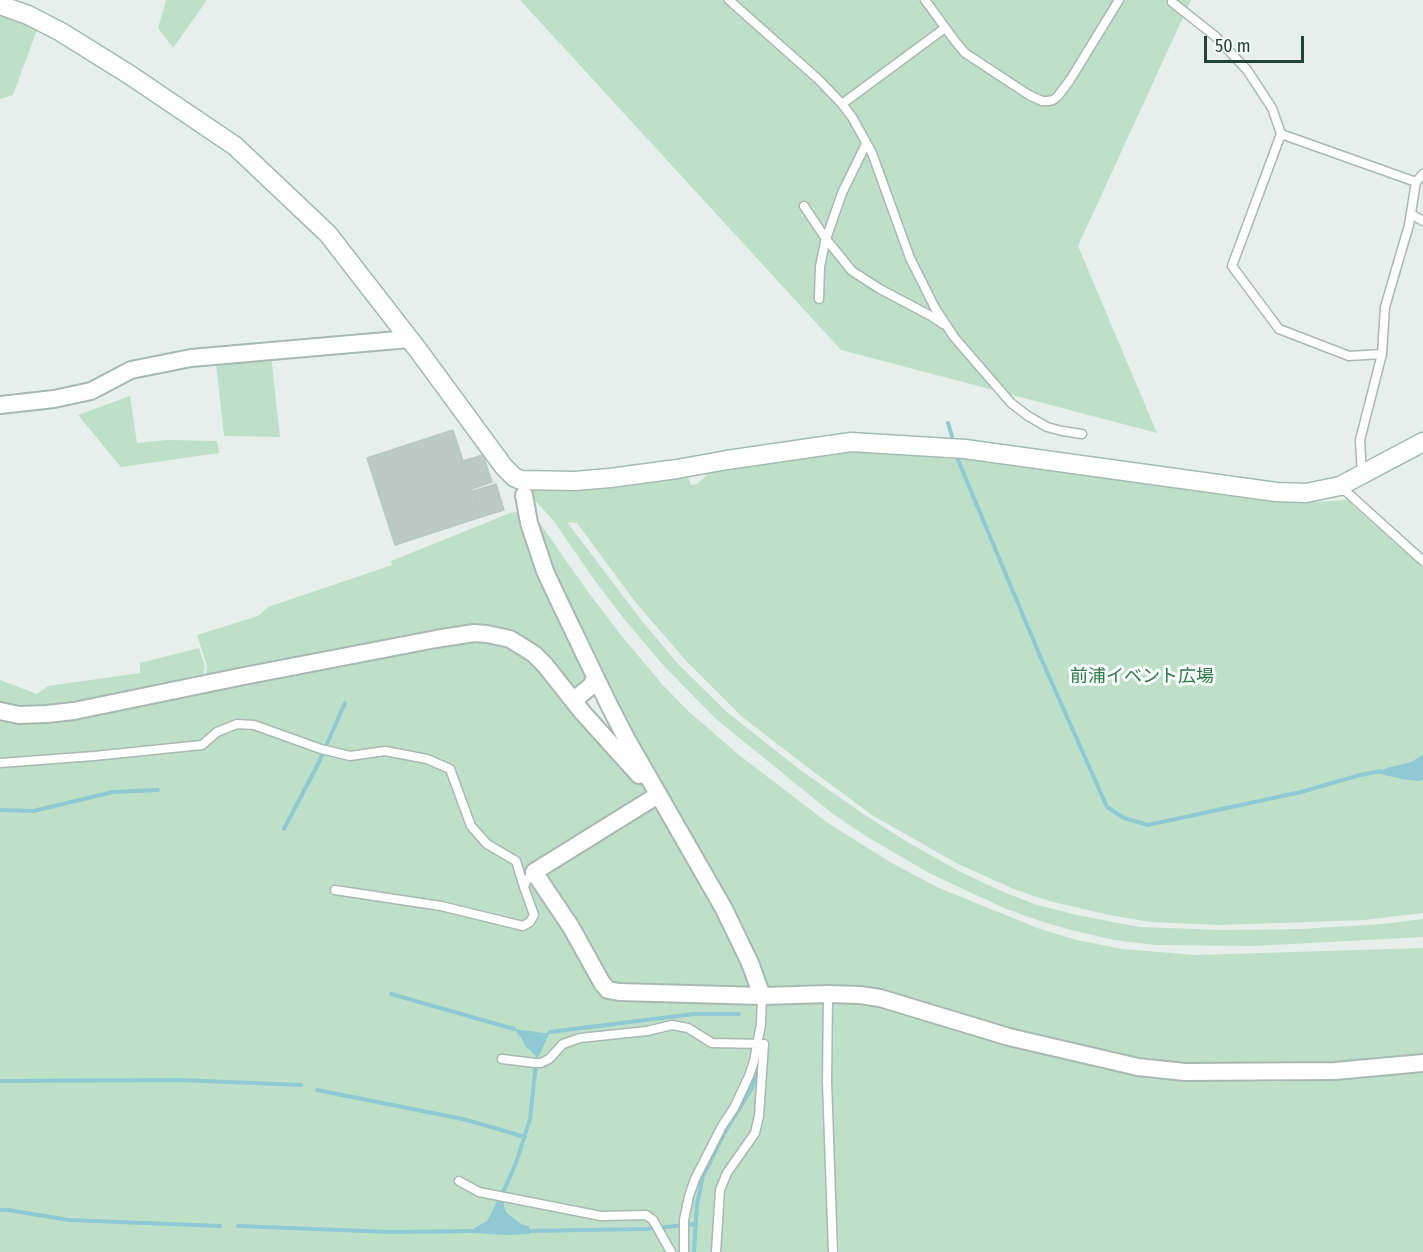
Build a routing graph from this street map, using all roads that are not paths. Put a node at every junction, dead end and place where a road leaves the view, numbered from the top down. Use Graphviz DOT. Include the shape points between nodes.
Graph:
graph roads {
  1 [pos="729,0"];
  2 [pos="925,0"];
  3 [pos="1119,0"];
  4 [pos="1172,2"];
  5 [pos="0,5"];
  6 [pos="945,28"];
  7 [pos="842,104"];
  8 [pos="1281,134"];
  9 [pos="867,144"];
  10 [pos="1423,174"];
  11 [pos="1416,182"];
  12 [pos="804,206"];
  13 [pos="1411,214"];
  14 [pos="1423,221"];
  15 [pos="826,239"];
  16 [pos="819,299"];
  17 [pos="948,328"];
  18 [pos="409,339"];
  19 [pos="1382,354"];
  20 [pos="0,405"];
  21 [pos="1082,434"];
  22 [pos="1423,442"];
  23 [pos="1362,475"];
  24 [pos="1340,486"];
  25 [pos="523,487"];
  26 [pos="542,521"];
  27 [pos="1423,561"];
  28 [pos="595,678"];
  29 [pos="570,697"];
  30 [pos="0,711"];
  31 [pos="0,763"];
  32 [pos="658,795"];
  33 [pos="534,872"];
  34 [pos="524,887"];
  35 [pos="335,890"];
  36 [pos="828,994"];
  37 [pos="762,996"];
  38 [pos="758,1042"];
  39 [pos="502,1059"];
  40 [pos="1423,1063"];
  41 [pos="459,1181"];
  42 [pos="671,1252"];
  43 [pos="684,1252"];
  44 [pos="716,1252"];
  45 [pos="833,1252"];
  1 -- 7 [label="lane"];
  2 -- 6 [label="lane"];
  3 -- 6 [label="lane" via="1070,80 1058,96 1048,101 1029,95 965,53"];
  4 -- 8 [label="lane" via="1215,36 1247,70 1272,108"];
  5 -- 18 [label="street" via="61,32 235,146 328,234"];
  6 -- 7 [label="lane"];
  7 -- 9 [label="lane"];
  8 -- 11 [label="lane"];
  8 -- 19 [label="lane" via="1232,266 1279,329 1349,356"];
  9 -- 15 [label="lane" via="842,193"];
  9 -- 17 [label="lane" via="910,258"];
  10 -- 11 [label="lane"];
  11 -- 13 [label="lane"];
  12 -- 15 [label="lane"];
  13 -- 14 [label="lane"];
  13 -- 19 [label="lane" via="1384,307"];
  15 -- 16 [label="lane"];
  15 -- 17 [label="lane" via="852,271"];
  17 -- 21 [label="lane" via="1011,403 1047,427"];
  18 -- 20 [label="street" via="191,357 131,370 91,391"];
  18 -- 25 [label="street"];
  19 -- 23 [label="lane" via="1360,440"];
  22 -- 23 [label="street"];
  23 -- 24 [label="street"];
  24 -- 25 [label="street" via="1306,493 1276,492 965,449 851,442 677,469"];
  24 -- 27 [label="lane"];
  25 -- 26 [label="street"];
  25 -- 28 [label="street" via="529,523 546,571"];
  28 -- 29 [label="street" via="579,696"];
  28 -- 32 [label="street"];
  29 -- 30 [label="street" via="534,654 510,639 474,633 74,711 28,715"];
  29 -- 32 [label="street"];
  31 -- 34 [label="lane" via="202,745 217,732 237,724 254,725 350,756 385,751 428,759 450,769 471,826 487,844 516,861"];
  32 -- 33 [label="street"];
  32 -- 37 [label="street" via="724,909"];
  33 -- 34 [label="lane"];
  33 -- 37 [label="street" via="608,990"];
  34 -- 35 [label="lane" via="534,915 523,926 441,906"];
  36 -- 37 [label="street"];
  36 -- 40 [label="street" via="880,998 1009,1037 1138,1066 1185,1072 1335,1071"];
  36 -- 45 [label="lane"];
  37 -- 38 [label="lane"];
  38 -- 39 [label="lane" via="712,1043 688,1028 672,1025 647,1032 580,1038 563,1044 549,1059 538,1063"];
  38 -- 43 [label="lane" via="749,1076 695,1179 684,1220"];
  38 -- 44 [label="lane" via="764,1044 759,1116 755,1132 720,1190"];
  41 -- 42 [label="lane" via="479,1192 601,1216 646,1215 653,1220"];
}
